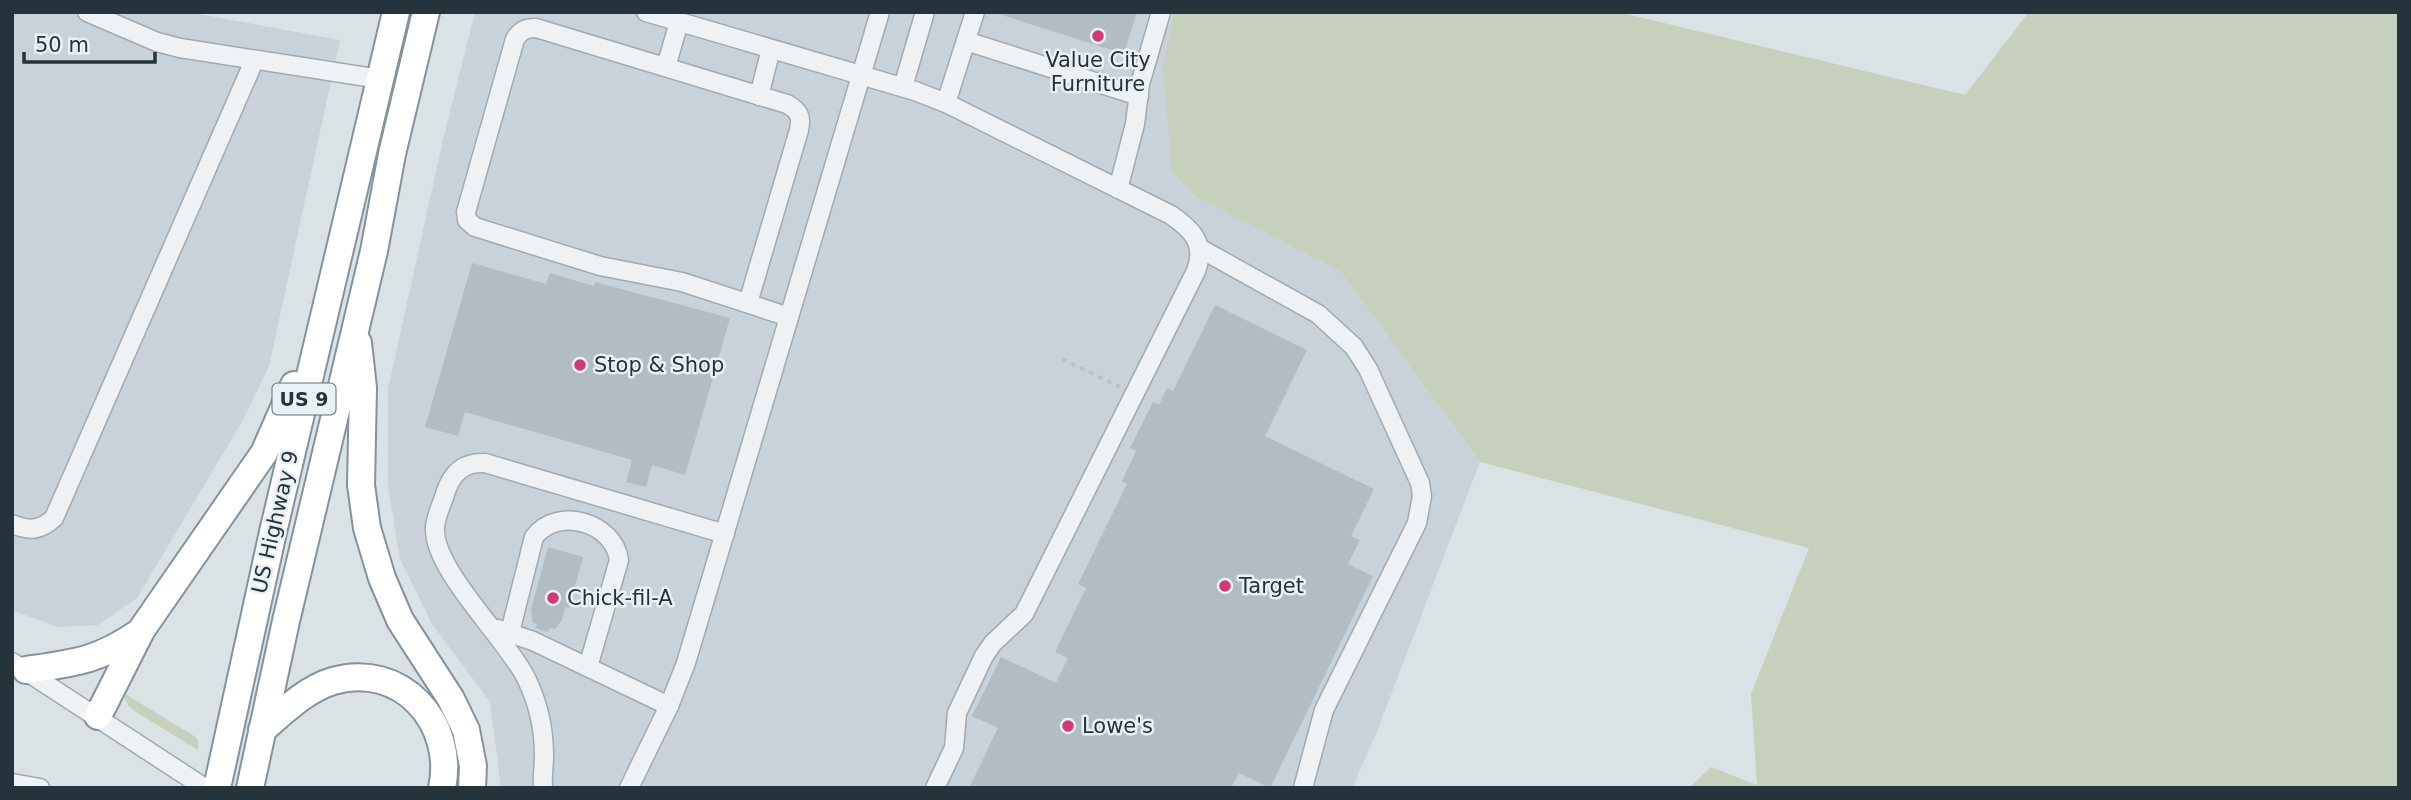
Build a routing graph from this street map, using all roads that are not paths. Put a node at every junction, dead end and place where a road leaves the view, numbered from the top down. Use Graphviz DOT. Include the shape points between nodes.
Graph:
graph roads {
  1 [pos="87,12"];
  2 [pos="396,12"];
  3 [pos="426,12"];
  4 [pos="646,12"];
  5 [pos="880,12"];
  6 [pos="925,12"];
  7 [pos="975,12"];
  8 [pos="1161,12"];
  9 [pos="679,22"];
  10 [pos="966,41"];
  11 [pos="771,49"];
  12 [pos="254,61"];
  13 [pos="666,68"];
  14 [pos="861,75"];
  15 [pos="380,79"];
  16 [pos="903,88"];
  17 [pos="759,96"];
  18 [pos="1139,96"];
  19 [pos="946,103"];
  20 [pos="1118,189"];
  21 [pos="1200,250"];
  22 [pos="748,303"];
  23 [pos="789,317"];
  24 [pos="323,319"];
  25 [pos="356,323"];
  26 [pos="12,524"];
  27 [pos="725,534"];
  28 [pos="491,628"];
  29 [pos="140,632"];
  30 [pos="509,632"];
  31 [pos="588,667"];
  32 [pos="17,670"];
  33 [pos="668,706"];
  34 [pos="98,716"];
  35 [pos="262,730"];
  36 [pos="12,783"];
  37 [pos="40,788"];
  38 [pos="205,788"];
  39 [pos="217,788"];
  40 [pos="250,788"];
  41 [pos="442,788"];
  42 [pos="472,788"];
  43 [pos="543,788"];
  44 [pos="629,788"];
  45 [pos="935,788"];
  46 [pos="1303,788"];
  1 -- 12 [label="street" via="157,42"];
  2 -- 15 [label="highway, US Highway 9 / US 9"];
  3 -- 25 [label="highway, US Highway 9 / US 9"];
  4 -- 9 [label="street"];
  5 -- 14 [label="street"];
  6 -- 16 [label="street"];
  7 -- 10 [label="street"];
  8 -- 18 [label="street"];
  9 -- 11 [label="street"];
  9 -- 13 [label="street"];
  10 -- 18 [label="street"];
  10 -- 19 [label="street"];
  11 -- 14 [label="street"];
  11 -- 17 [label="street"];
  12 -- 15 [label="street"];
  12 -- 26 [label="street" via="54,518 46,526 30,530"];
  13 -- 17 [label="street"];
  13 -- 22 [label="street" via="536,28 520,32 467,220 475,227 600,266 659,276"];
  14 -- 16 [label="street"];
  14 -- 23 [label="street"];
  15 -- 24 [label="highway, US Highway 9 / US 9"];
  16 -- 19 [label="street"];
  17 -- 22 [label="street" via="787,104 802,119"];
  18 -- 20 [label="street"];
  19 -- 20 [label="street"];
  20 -- 21 [label="street" via="1178,220 1198,240"];
  21 -- 45 [label="street" via="1196,271 1022,618 984,656 957,713 951,756"];
  21 -- 46 [label="street" via="1318,314 1354,347 1420,483 1417,523 1324,710"];
  22 -- 23 [label="street"];
  23 -- 27 [label="street"];
  24 -- 29 [label="highway" via="264,453"];
  24 -- 39 [label="highway, US Highway 9 / US 9"];
  25 -- 35 [label="highway, US Highway 9 / US 9"];
  25 -- 42 [label="highway" via="363,388 361,485 367,528 400,620 466,730"];
  27 -- 28 [label="street" via="473,463 450,480 435,526 455,580"];
  27 -- 33 [label="street" via="686,663"];
  28 -- 30 [label="street"];
  28 -- 43 [label="street" via="525,676 538,709 544,743"];
  29 -- 32 [label="highway" via="84,661"];
  29 -- 34 [label="highway"];
  30 -- 31 [label="street"];
  30 -- 31 [label="street" via="534,537 548,523 588,524 610,539 619,560"];
  31 -- 33 [label="street"];
  32 -- 34 [label="street"];
  33 -- 44 [label="street"];
  34 -- 38 [label="street"];
  35 -- 40 [label="highway, US Highway 9 / US 9"];
  35 -- 41 [label="highway" via="300,698 334,680 373,678 393,684 420,703 438,731 445,764"];
  36 -- 37 [label="street"];
}
